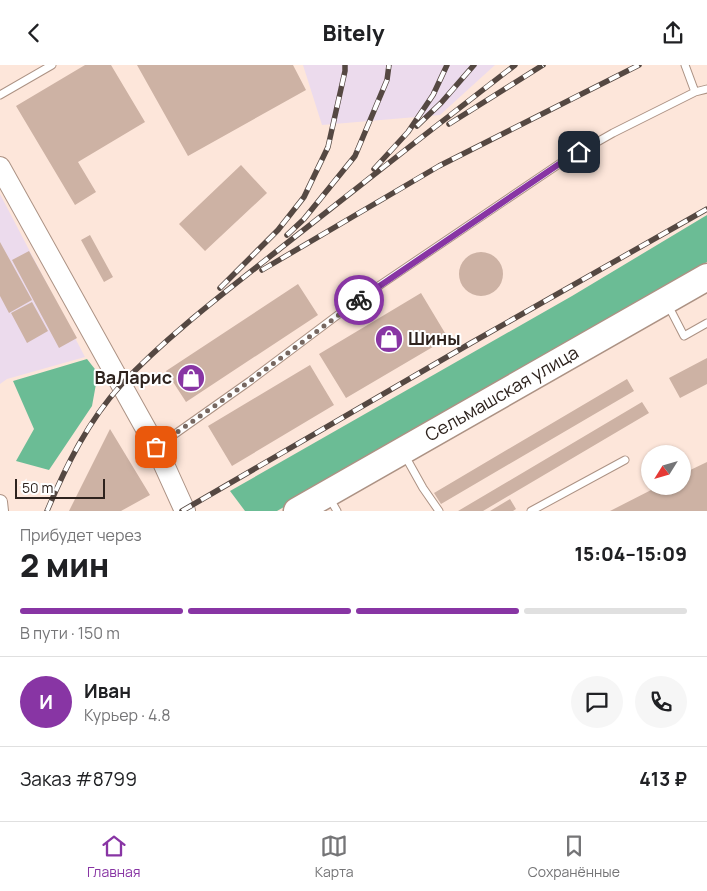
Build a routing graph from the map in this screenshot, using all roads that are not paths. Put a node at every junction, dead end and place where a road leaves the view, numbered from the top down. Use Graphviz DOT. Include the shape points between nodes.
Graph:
graph roads {
  1 [pos="52,65"];
  2 [pos="685,65"];
  3 [pos="707,89"];
  4 [pos="695,92"];
  5 [pos="0,95"];
  6 [pos="0,167"];
  7 [pos="707,277"];
  8 [pos="666,300"];
  9 [pos="707,323"];
  10 [pos="156,447"];
  11 [pos="403,452"];
  12 [pos="625,459"];
  13 [pos="0,502"];
  14 [pos="332,502"];
  15 [pos="1,511"];
  16 [pos="185,511"];
  17 [pos="297,511"];
  18 [pos="439,511"];
  19 [pos="531,511"];
  1 -- 5 [label="lane"];
  2 -- 4 [label="lane"];
  3 -- 4 [label="lane"];
  4 -- 10 [label="lane" via="562,162 355,302"];
  6 -- 10 [label="main road"];
  7 -- 8 [label="highway, Сельмашская улица"];
  8 -- 9 [label="lane" via="684,336"];
  8 -- 11 [label="highway, Сельмашская улица"];
  10 -- 16 [label="main road"];
  11 -- 14 [label="highway, Сельмашская улица"];
  11 -- 18 [label="lane"];
  12 -- 19 [label="lane"];
  13 -- 15 [label="street"];
  14 -- 17 [label="highway, Сельмашская улица"];
}
